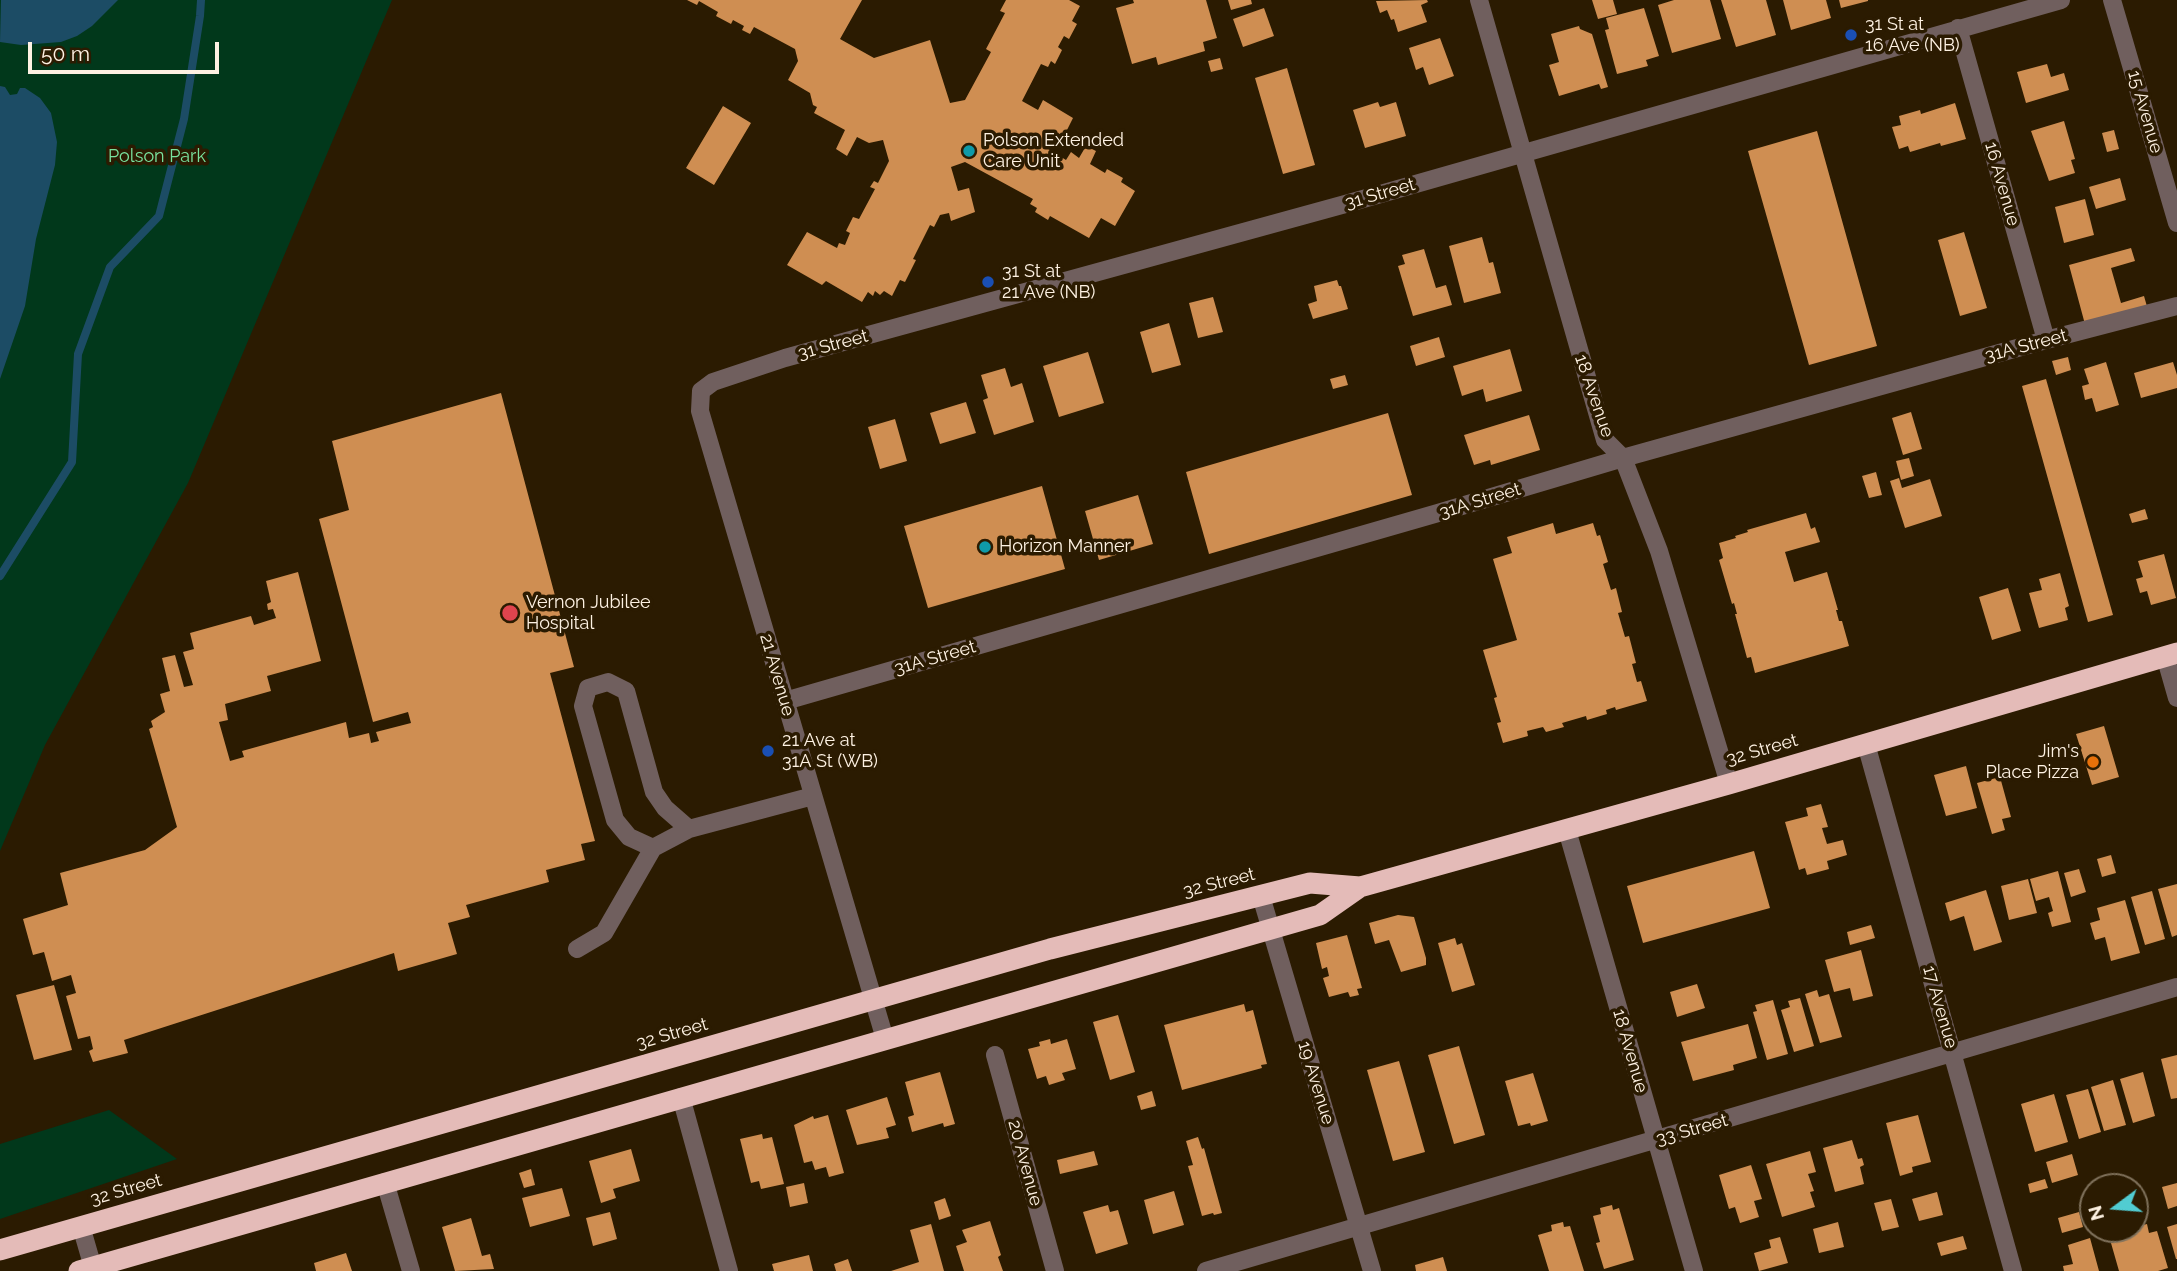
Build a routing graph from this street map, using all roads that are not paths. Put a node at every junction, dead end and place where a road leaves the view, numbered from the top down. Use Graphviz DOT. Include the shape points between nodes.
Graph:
graph roads {
  1 [pos="1479,0"];
  2 [pos="2061,0"];
  3 [pos="2112,0"];
  4 [pos="1958,28"];
  5 [pos="1521,153"];
  6 [pos="2176,216"];
  7 [pos="2177,306"];
  8 [pos="2046,340"];
  9 [pos="701,391"];
  10 [pos="1623,458"];
  11 [pos="2171,654"];
  12 [pos="2177,698"];
  13 [pos="785,701"];
  14 [pos="1866,744"];
  15 [pos="1729,784"];
  16 [pos="813,796"];
  17 [pos="689,829"];
  18 [pos="1567,830"];
  19 [pos="653,848"];
  20 [pos="1360,887"];
  21 [pos="1261,896"];
  22 [pos="1270,929"];
  23 [pos="577,949"];
  24 [pos="2177,987"];
  25 [pos="873,999"];
  26 [pos="885,1039"];
  27 [pos="1953,1053"];
  28 [pos="995,1055"];
  29 [pos="681,1097"];
  30 [pos="1656,1140"];
  31 [pos="385,1182"];
  32 [pos="81,1226"];
  33 [pos="1358,1226"];
  34 [pos="0,1250"];
  35 [pos="89,1270"];
  36 [pos="411,1271"];
  37 [pos="729,1271"];
  38 [pos="1055,1271"];
  39 [pos="1206,1271"];
  40 [pos="1372,1271"];
  41 [pos="1694,1271"];
  42 [pos="2013,1271"];
  1 -- 5 [label="street, 18 Avenue"];
  2 -- 4 [label="street, 31 Street"];
  3 -- 6 [label="street, 15 Avenue"];
  4 -- 5 [label="street, 31 Street"];
  4 -- 8 [label="street, 16 Avenue"];
  5 -- 9 [label="street, 31 Street" via="785,358 713,382"];
  5 -- 10 [label="street, 18 Avenue" via="1605,440"];
  7 -- 8 [label="street, 31A Street"];
  8 -- 10 [label="street, 31A Street"];
  9 -- 13 [label="street, 21 Avenue" via="700,411"];
  10 -- 13 [label="street, 31A Street"];
  10 -- 15 [label="street, 18 Avenue" via="1659,551"];
  11 -- 12 [label="street"];
  11 -- 14 [label="highway, 32 Street"];
  13 -- 16 [label="street, 21 Avenue"];
  14 -- 15 [label="highway, 32 Street"];
  14 -- 27 [label="street, 17 Avenue"];
  15 -- 18 [label="highway, 32 Street"];
  16 -- 17 [label="street"];
  16 -- 25 [label="street, 21 Avenue"];
  17 -- 19 [label="street"];
  17 -- 19 [label="street" via="654,792 626,691 608,682 588,688 583,706 615,820 629,837"];
  18 -- 20 [label="highway, 32 Street"];
  18 -- 30 [label="street, 18 Avenue"];
  19 -- 23 [label="street" via="604,933"];
  20 -- 21 [label="highway, 32 Street" via="1310,883"];
  20 -- 22 [label="highway, 32 Street" via="1320,915"];
  21 -- 22 [label="street, 19 Avenue"];
  21 -- 25 [label="highway, 32 Street"];
  22 -- 26 [label="highway, 32 Street"];
  22 -- 33 [label="street, 19 Avenue"];
  24 -- 27 [label="street, 33 Street"];
  25 -- 26 [label="street, 21 Avenue"];
  25 -- 32 [label="highway, 32 Street"];
  26 -- 29 [label="highway, 32 Street"];
  27 -- 30 [label="street, 33 Street"];
  27 -- 42 [label="street, 17 Avenue"];
  28 -- 38 [label="street, 20 Avenue"];
  29 -- 31 [label="highway, 32 Street"];
  29 -- 37 [label="street"];
  30 -- 33 [label="street, 33 Street"];
  30 -- 41 [label="street, 18 Avenue"];
  31 -- 35 [label="highway, 32 Street"];
  31 -- 36 [label="street"];
  32 -- 34 [label="highway, 32 Street"];
  32 -- 35 [label="street"];
  33 -- 39 [label="street, 33 Street"];
  33 -- 40 [label="street, 19 Avenue"];
}
